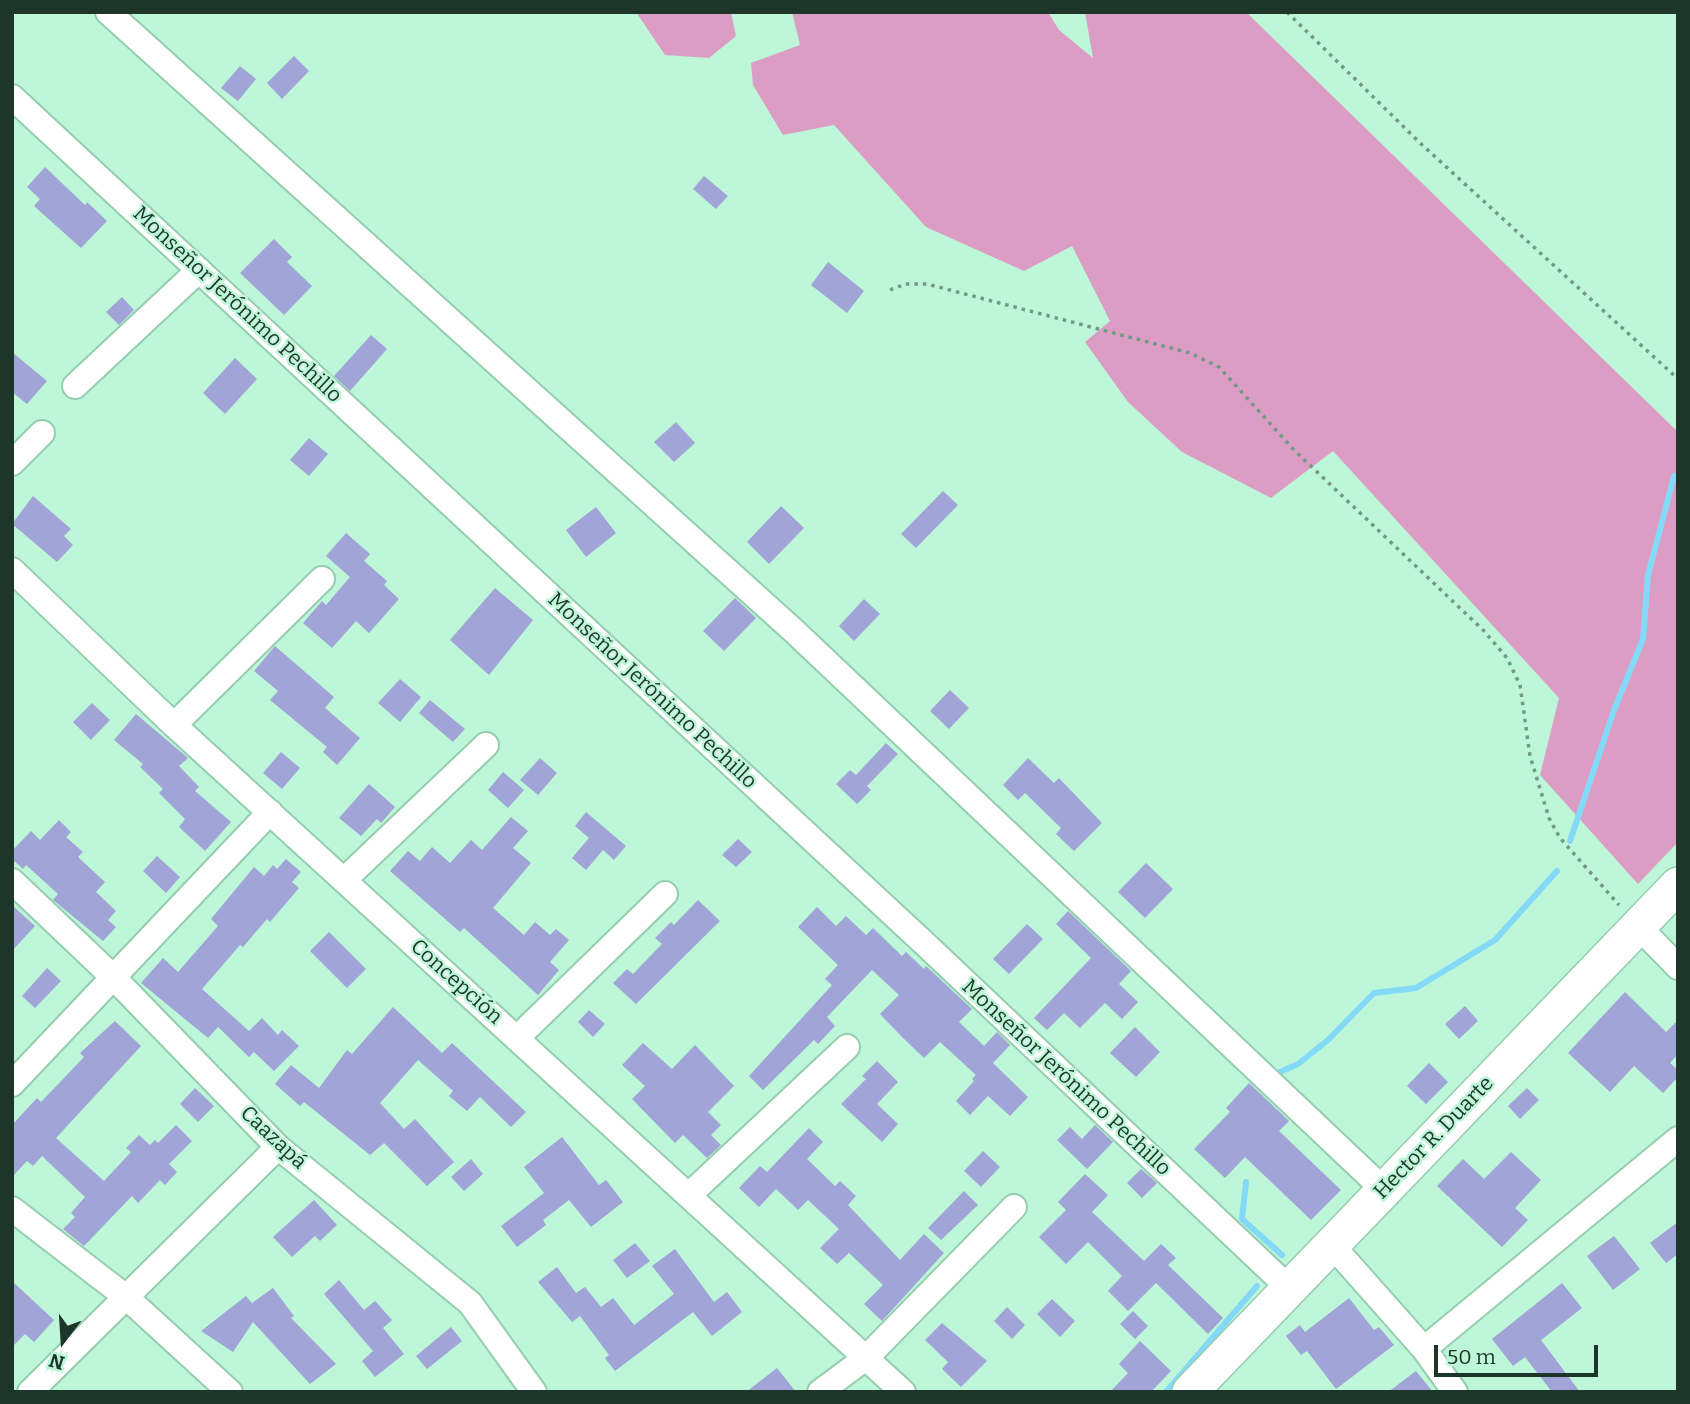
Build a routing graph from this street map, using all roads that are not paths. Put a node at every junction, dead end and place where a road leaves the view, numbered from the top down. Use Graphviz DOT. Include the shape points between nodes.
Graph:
graph roads {
  1 [pos="108,12"];
  2 [pos="16,105"];
  3 [pos="199,270"];
  4 [pos="75,386"];
  5 [pos="42,433"];
  6 [pos="12,463"];
  7 [pos="12,570"];
  8 [pos="322,579"];
  9 [pos="174,725"];
  10 [pos="485,745"];
  11 [pos="270,812"];
  12 [pos="344,880"];
  13 [pos="12,881"];
  14 [pos="1678,885"];
  15 [pos="665,894"];
  16 [pos="1638,926"];
  17 [pos="1678,967"];
  18 [pos="114,978"];
  19 [pos="517,1038"];
  20 [pos="847,1047"];
  21 [pos="12,1084"];
  22 [pos="1678,1139"];
  23 [pos="278,1147"];
  24 [pos="1384,1190"];
  25 [pos="689,1195"];
  26 [pos="1014,1207"];
  27 [pos="12,1209"];
  28 [pos="1331,1244"];
  29 [pos="1289,1288"];
  30 [pos="126,1297"];
  31 [pos="1424,1349"];
  32 [pos="867,1357"];
  33 [pos="30,1392"];
  34 [pos="230,1392"];
  35 [pos="534,1392"];
  36 [pos="820,1392"];
  37 [pos="903,1392"];
  38 [pos="1190,1392"];
  39 [pos="1455,1392"];
  1 -- 24 [label="street" via="794,631"];
  2 -- 3 [label="street, Monseñor Jerónimo Pechillo"];
  3 -- 4 [label="street"];
  3 -- 29 [label="street, Monseñor Jerónimo Pechillo"];
  5 -- 6 [label="street"];
  7 -- 9 [label="street, Concepción"];
  8 -- 9 [label="street"];
  9 -- 11 [label="street, Concepción"];
  10 -- 12 [label="street"];
  11 -- 12 [label="street, Concepción"];
  11 -- 18 [label="street"];
  12 -- 19 [label="street, Concepción"];
  13 -- 18 [label="street, Caazapá"];
  14 -- 16 [label="street, Hector R. Duarte"];
  15 -- 19 [label="street"];
  16 -- 17 [label="street"];
  16 -- 24 [label="street, Hector R. Duarte"];
  18 -- 21 [label="street"];
  18 -- 23 [label="street, Caazapá"];
  19 -- 25 [label="street, Concepción"];
  20 -- 25 [label="street"];
  22 -- 31 [label="street"];
  23 -- 30 [label="street"];
  23 -- 35 [label="street, Caazapá" via="470,1303"];
  24 -- 28 [label="street, Hector R. Duarte"];
  25 -- 32 [label="street, Concepción"];
  26 -- 32 [label="street"];
  27 -- 30 [label="street"];
  28 -- 29 [label="street, Hector R. Duarte"];
  28 -- 31 [label="street"];
  29 -- 38 [label="street, Hector R. Duarte"];
  30 -- 33 [label="street"];
  30 -- 34 [label="street"];
  31 -- 39 [label="street"];
  32 -- 36 [label="street"];
  32 -- 37 [label="street, Concepción"];
}
